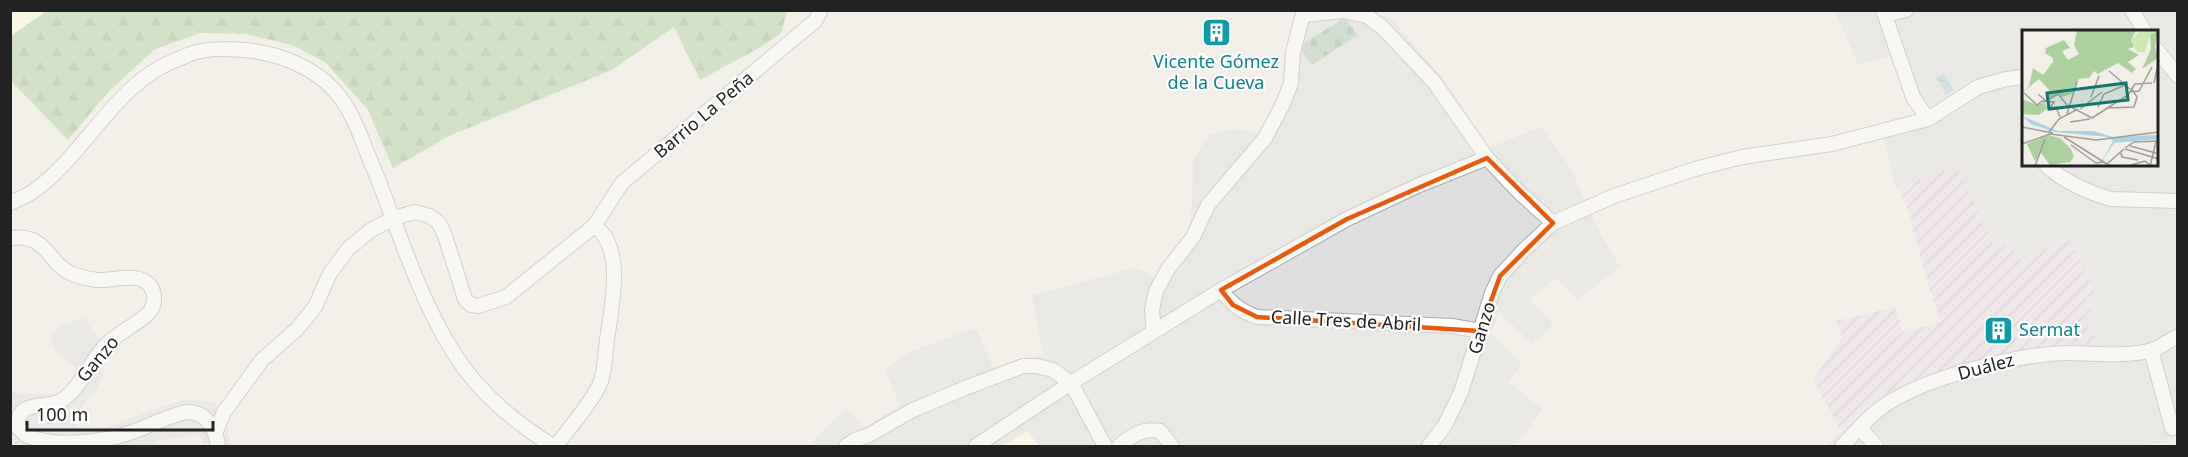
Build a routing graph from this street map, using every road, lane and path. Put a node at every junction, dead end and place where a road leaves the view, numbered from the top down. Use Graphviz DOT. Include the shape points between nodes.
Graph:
graph roads {
  1 [pos="821,10"];
  2 [pos="1906,10"];
  3 [pos="2132,10"];
  4 [pos="1304,13"];
  5 [pos="1884,13"];
  6 [pos="2144,30"];
  7 [pos="2158,50"];
  8 [pos="2174,60"];
  9 [pos="2178,76"];
  10 [pos="2022,77"];
  11 [pos="1928,119"];
  12 [pos="1487,158"];
  13 [pos="2047,166"];
  14 [pos="2178,201"];
  15 [pos="10,203"];
  16 [pos="394,218"];
  17 [pos="1553,223"];
  18 [pos="594,226"];
  19 [pos="10,238"];
  20 [pos="1221,290"];
  21 [pos="1480,331"];
  22 [pos="1154,332"];
  23 [pos="2178,336"];
  24 [pos="2151,350"];
  25 [pos="1071,383"];
  26 [pos="1860,428"];
  27 [pos="2172,429"];
  28 [pos="216,431"];
  29 [pos="218,447"];
  30 [pos="554,447"];
  31 [pos="846,447"];
  32 [pos="976,447"];
  33 [pos="1105,447"];
  34 [pos="1119,447"];
  35 [pos="1172,447"];
  36 [pos="1429,447"];
  37 [pos="1842,447"];
  38 [pos="1876,447"];
  1 -- 18 [label="street, Barrio La Peña" via="815,21 791,42 622,183"];
  2 -- 5 [label="street"];
  3 -- 6 [label="street"];
  4 -- 12 [label="street" via="1343,11 1367,16 1382,27 1434,82"];
  4 -- 22 [label="street" via="1293,52 1291,83 1283,104 1265,138 1208,206 1193,237 1164,276 1152,310"];
  5 -- 11 [label="street" via="1913,97"];
  7 -- 8 [label="street"];
  8 -- 9 [label="street"];
  10 -- 11 [label="street" via="1978,87"];
  11 -- 17 [label="street, Ganzo" via="1832,144 1742,157 1647,184"];
  12 -- 17 [label="street"];
  12 -- 20 [label="street" via="1347,219"];
  13 -- 14 [label="street" via="2102,197"];
  15 -- 16 [label="street" via="34,191 67,162 138,84 160,67 193,53 230,49 268,53 299,65 334,90 355,123"];
  16 -- 18 [label="street, Barrio La Peña" via="415,212 439,223 465,299 478,306 506,297"];
  16 -- 28 [label="street" via="371,230 350,248 330,273 315,307 262,360 224,412"];
  16 -- 30 [label="street" via="429,307 452,351 494,401"];
  17 -- 21 [label="street, Ganzo" via="1500,276"];
  18 -- 30 [label="street" via="607,239 614,284 601,382"];
  19 -- 28 [label="street, Ganzo" via="33,240 76,275 97,280 143,279 150,284 155,298 147,315 105,346 63,400 30,406 20,414 18,427 26,436 51,441 97,441 188,411 202,415"];
  20 -- 21 [label="street, Calle Tres de Abril" via="1233,305 1257,317 1452,326"];
  20 -- 22 [label="street"];
  21 -- 36 [label="street, Ganzo" via="1456,405"];
  22 -- 25 [label="street"];
  23 -- 24 [label="street, Duález"];
  24 -- 26 [label="street, Duález" via="2023,357 1953,375 1887,404"];
  24 -- 27 [label="street"];
  25 -- 31 [label="street" via="1053,370 1023,366 911,411"];
  25 -- 32 [label="street"];
  25 -- 33 [label="street"];
  26 -- 37 [label="street"];
  26 -- 38 [label="street"];
  28 -- 29 [label="street"];
  34 -- 35 [label="street" via="1135,433 1150,430 1164,434"];
}
